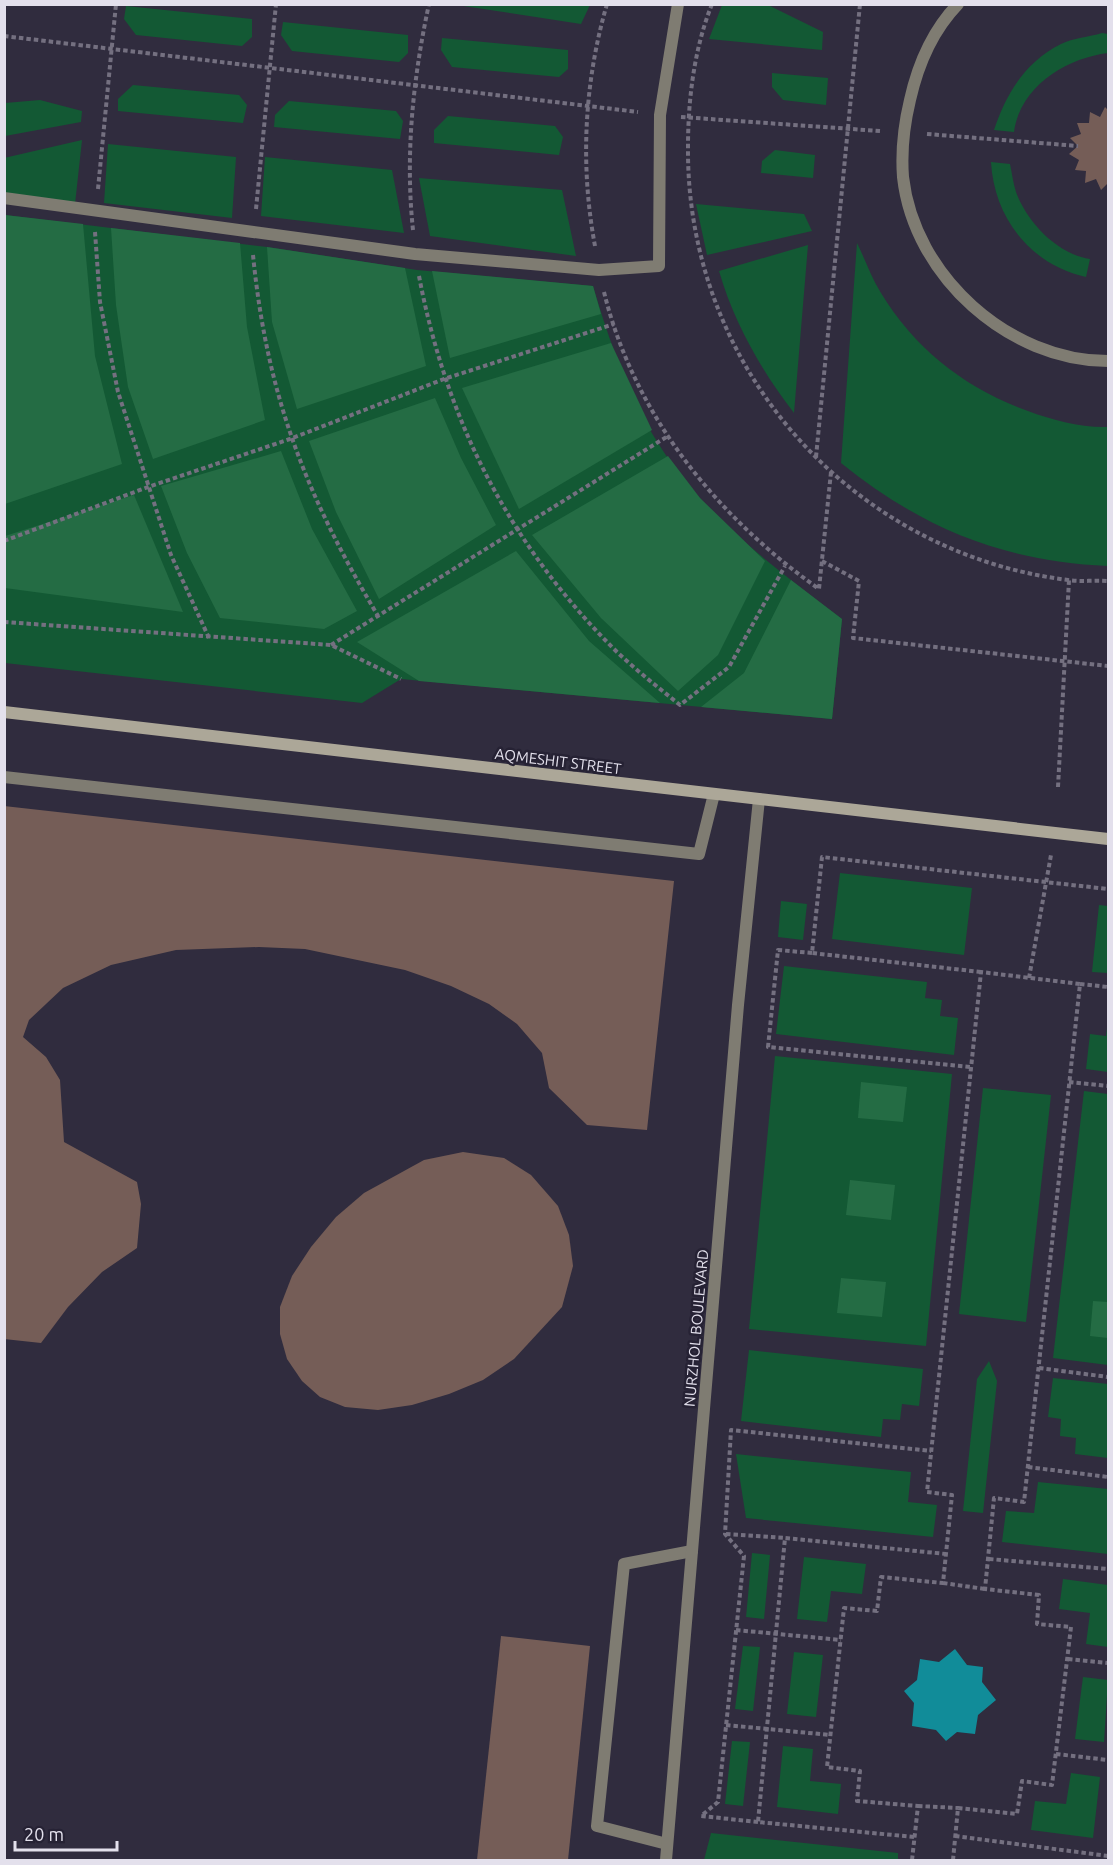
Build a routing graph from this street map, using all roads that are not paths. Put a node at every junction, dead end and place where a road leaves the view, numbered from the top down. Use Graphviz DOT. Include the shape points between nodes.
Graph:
graph roads {
  1 [pos="678,4"];
  2 [pos="958,4"];
  3 [pos="4,198"];
  4 [pos="1108,361"];
  5 [pos="4,712"];
  6 [pos="4,777"];
  7 [pos="714,794"];
  8 [pos="759,799"];
  9 [pos="1108,839"];
  10 [pos="692,1551"];
  11 [pos="667,1844"];
  12 [pos="666,1860"];
  1 -- 3 [label="street" via="660,115 659,266 599,270 415,254"];
  2 -- 4 [label="street" via="944,19 917,68 903,132 903,178 918,232 947,280 987,319 1035,347 1089,361"];
  5 -- 7 [label="main road, AQMESHIT STREET"];
  6 -- 7 [label="street" via="699,854"];
  7 -- 8 [label="main road, AQMESHIT STREET"];
  8 -- 9 [label="main road, AQMESHIT STREET"];
  8 -- 10 [label="street, NURZHOL BOULEVARD"];
  10 -- 11 [label="street, NURZHOL BOULEVARD"];
  10 -- 11 [label="street" via="624,1564 597,1826"];
  11 -- 12 [label="street, NURZHOL BOULEVARD"];
}
